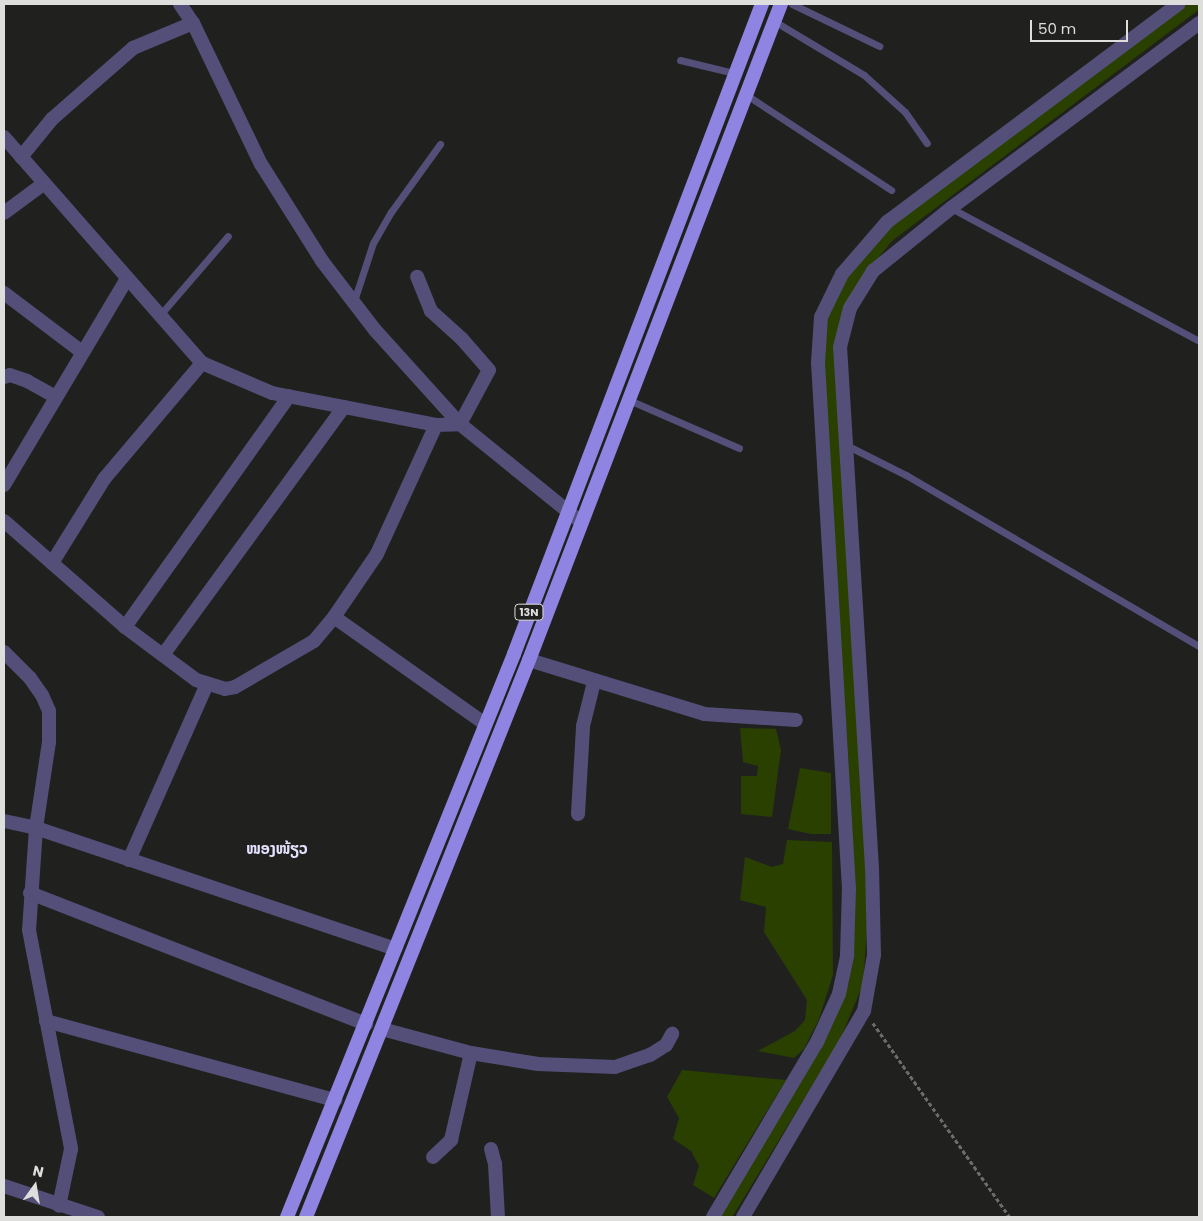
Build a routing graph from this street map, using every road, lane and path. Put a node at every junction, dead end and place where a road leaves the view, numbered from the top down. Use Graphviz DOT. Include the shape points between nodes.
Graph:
graph roads {
  1 [pos="180,4"];
  2 [pos="762,4"];
  3 [pos="781,4"];
  4 [pos="792,4"];
  5 [pos="1178,4"];
  6 [pos="774,21"];
  7 [pos="193,23"];
  8 [pos="1199,23"];
  9 [pos="878,46"];
  10 [pos="680,60"];
  11 [pos="734,73"];
  12 [pos="745,94"];
  13 [pos="4,137"];
  14 [pos="927,143"];
  15 [pos="440,144"];
  16 [pos="21,157"];
  17 [pos="43,184"];
  18 [pos="891,190"];
  19 [pos="951,208"];
  20 [pos="4,213"];
  21 [pos="228,236"];
  22 [pos="417,277"];
  23 [pos="127,279"];
  24 [pos="4,294"];
  25 [pos="354,302"];
  26 [pos="160,315"];
  27 [pos="1199,340"];
  28 [pos="82,352"];
  29 [pos="202,363"];
  30 [pos="4,377"];
  31 [pos="56,396"];
  32 [pos="289,396"];
  33 [pos="629,400"];
  34 [pos="344,407"];
  35 [pos="460,424"];
  36 [pos="436,425"];
  37 [pos="848,446"];
  38 [pos="739,448"];
  39 [pos="4,485"];
  40 [pos="567,512"];
  41 [pos="4,521"];
  42 [pos="581,522"];
  43 [pos="52,563"];
  44 [pos="334,617"];
  45 [pos="125,627"];
  46 [pos="1199,646"];
  47 [pos="4,652"];
  48 [pos="163,656"];
  49 [pos="529,660"];
  50 [pos="594,682"];
  51 [pos="207,684"];
  52 [pos="796,720"];
  53 [pos="485,724"];
  54 [pos="578,814"];
  55 [pos="4,821"];
  56 [pos="36,828"];
  57 [pos="129,860"];
  58 [pos="30,893"];
  59 [pos="395,949"];
  60 [pos="864,1011"];
  61 [pos="46,1021"];
  62 [pos="366,1024"];
  63 [pos="382,1030"];
  64 [pos="672,1034"];
  65 [pos="470,1053"];
  66 [pos="335,1100"];
  67 [pos="491,1149"];
  68 [pos="433,1158"];
  69 [pos="4,1186"];
  70 [pos="65,1211"];
  71 [pos="98,1217"];
  72 [pos="287,1217"];
  73 [pos="306,1217"];
  74 [pos="498,1217"];
  75 [pos="713,1217"];
  76 [pos="743,1217"];
  77 [pos="1010,1217"];
  1 -- 7 [label="street"];
  2 -- 11 [label="highway, 13N"];
  3 -- 6 [label="highway, 13N"];
  4 -- 9 [label="lane"];
  5 -- 75 [label="street" via="887,222 842,274 821,317 818,363 849,889 847,955 839,994 817,1042"];
  6 -- 12 [label="highway, 13N"];
  6 -- 14 [label="lane" via="864,75 905,112"];
  7 -- 16 [label="street" via="133,48 52,119"];
  7 -- 25 [label="street" via="261,164 322,260"];
  8 -- 19 [label="street"];
  10 -- 11 [label="lane"];
  11 -- 40 [label="highway, 13N"];
  12 -- 18 [label="lane"];
  12 -- 33 [label="highway, 13N"];
  13 -- 16 [label="street"];
  15 -- 25 [label="lane" via="373,243"];
  16 -- 17 [label="street"];
  17 -- 20 [label="street"];
  17 -- 23 [label="street"];
  19 -- 27 [label="lane"];
  19 -- 37 [label="street" via="873,271 850,308 840,347"];
  21 -- 26 [label="lane"];
  22 -- 35 [label="street" via="430,311 462,339 489,370"];
  23 -- 26 [label="street"];
  23 -- 28 [label="street"];
  24 -- 28 [label="street"];
  25 -- 35 [label="street"];
  26 -- 29 [label="street"];
  28 -- 31 [label="street"];
  29 -- 32 [label="street" via="272,393"];
  29 -- 43 [label="street" via="104,479"];
  30 -- 31 [label="street" via="10,375 27,381"];
  31 -- 39 [label="street"];
  32 -- 34 [label="street"];
  32 -- 45 [label="street"];
  33 -- 38 [label="lane"];
  33 -- 42 [label="highway, 13N"];
  34 -- 36 [label="street"];
  34 -- 48 [label="street"];
  35 -- 36 [label="street"];
  35 -- 40 [label="street"];
  36 -- 44 [label="street" via="377,554"];
  37 -- 46 [label="lane" via="906,475"];
  37 -- 60 [label="street" via="872,868 874,955"];
  40 -- 42 [label="street"];
  40 -- 53 [label="highway, 13N"];
  41 -- 43 [label="street"];
  42 -- 49 [label="highway, 13N"];
  43 -- 45 [label="street"];
  44 -- 51 [label="street" via="314,641 235,687"];
  44 -- 53 [label="street"];
  45 -- 48 [label="street"];
  47 -- 56 [label="street" via="38,689 49,711 49,742"];
  48 -- 51 [label="street" via="196,680"];
  49 -- 50 [label="street"];
  49 -- 63 [label="highway, 13N"];
  50 -- 52 [label="street" via="704,714"];
  50 -- 54 [label="street" via="583,726"];
  51 -- 57 [label="street"];
  53 -- 59 [label="highway, 13N"];
  55 -- 56 [label="street"];
  56 -- 57 [label="street"];
  56 -- 58 [label="street"];
  57 -- 59 [label="street"];
  58 -- 61 [label="street" via="29,930"];
  58 -- 62 [label="street"];
  59 -- 62 [label="highway, 13N"];
  60 -- 76 [label="street"];
  60 -- 77 [label="path"];
  61 -- 66 [label="street"];
  61 -- 70 [label="street" via="70,1149"];
  62 -- 66 [label="highway, 13N"];
  63 -- 65 [label="street"];
  63 -- 73 [label="highway, 13N"];
  64 -- 65 [label="street" via="666,1045 650,1055 614,1067 538,1064"];
  65 -- 68 [label="street" via="451,1140"];
  66 -- 72 [label="highway, 13N"];
  67 -- 74 [label="street"];
  69 -- 70 [label="street"];
  70 -- 71 [label="street"];
}
